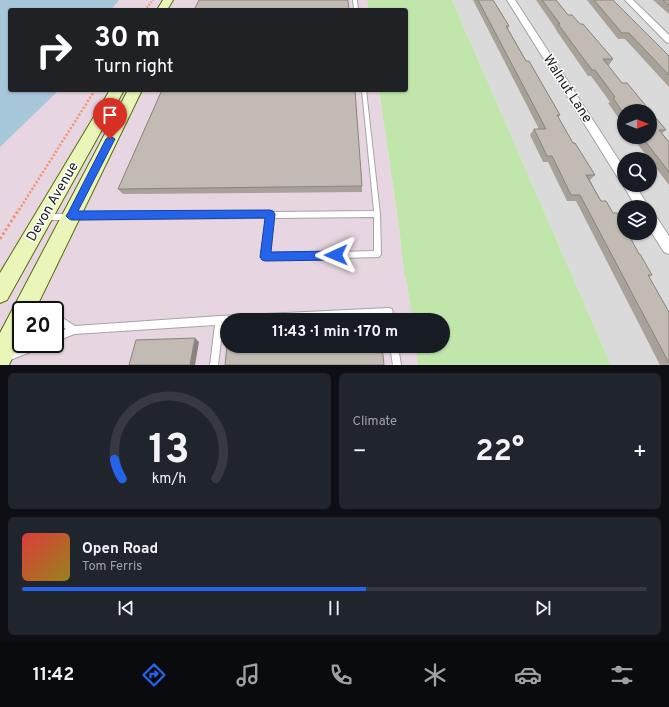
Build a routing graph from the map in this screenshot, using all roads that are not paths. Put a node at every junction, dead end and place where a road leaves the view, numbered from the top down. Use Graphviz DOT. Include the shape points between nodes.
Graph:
graph roads {
  1 [pos="511,0"];
  2 [pos="629,0"];
  3 [pos="669,40"];
  4 [pos="116,92"];
  5 [pos="134,92"];
  6 [pos="364,92"];
  7 [pos="617,167"];
  8 [pos="270,214"];
  9 [pos="376,214"];
  10 [pos="71,216"];
  11 [pos="45,217"];
  12 [pos="657,229"];
  13 [pos="669,248"];
  14 [pos="0,294"];
  15 [pos="34,301"];
  16 [pos="368,313"];
  17 [pos="389,313"];
  18 [pos="220,320"];
  19 [pos="64,323"];
  20 [pos="74,330"];
  21 [pos="64,334"];
  22 [pos="12,339"];
  23 [pos="220,340"];
  24 [pos="16,353"];
  25 [pos="395,353"];
  26 [pos="0,359"];
  27 [pos="214,365"];
  28 [pos="397,365"];
  1 -- 7 [label="street, Walnut Lane"];
  2 -- 3 [label="street"];
  4 -- 11 [label="main road, Devon Avenue"];
  5 -- 10 [label="main road"];
  6 -- 9 [label="lane"];
  8 -- 9 [label="lane"];
  8 -- 9 [label="lane" via="265,257 378,254"];
  8 -- 10 [label="lane"];
  10 -- 11 [label="lane"];
  10 -- 15 [label="main road"];
  11 -- 14 [label="main road, Devon Avenue"];
  12 -- 13 [label="street"];
  16 -- 17 [label="lane"];
  18 -- 20 [label="lane"];
  19 -- 20 [label="lane"];
  20 -- 21 [label="lane"];
  22 -- 26 [label="main road"];
  23 -- 27 [label="lane"];
  24 -- 26 [label="lane"];
  25 -- 28 [label="lane"];
}
